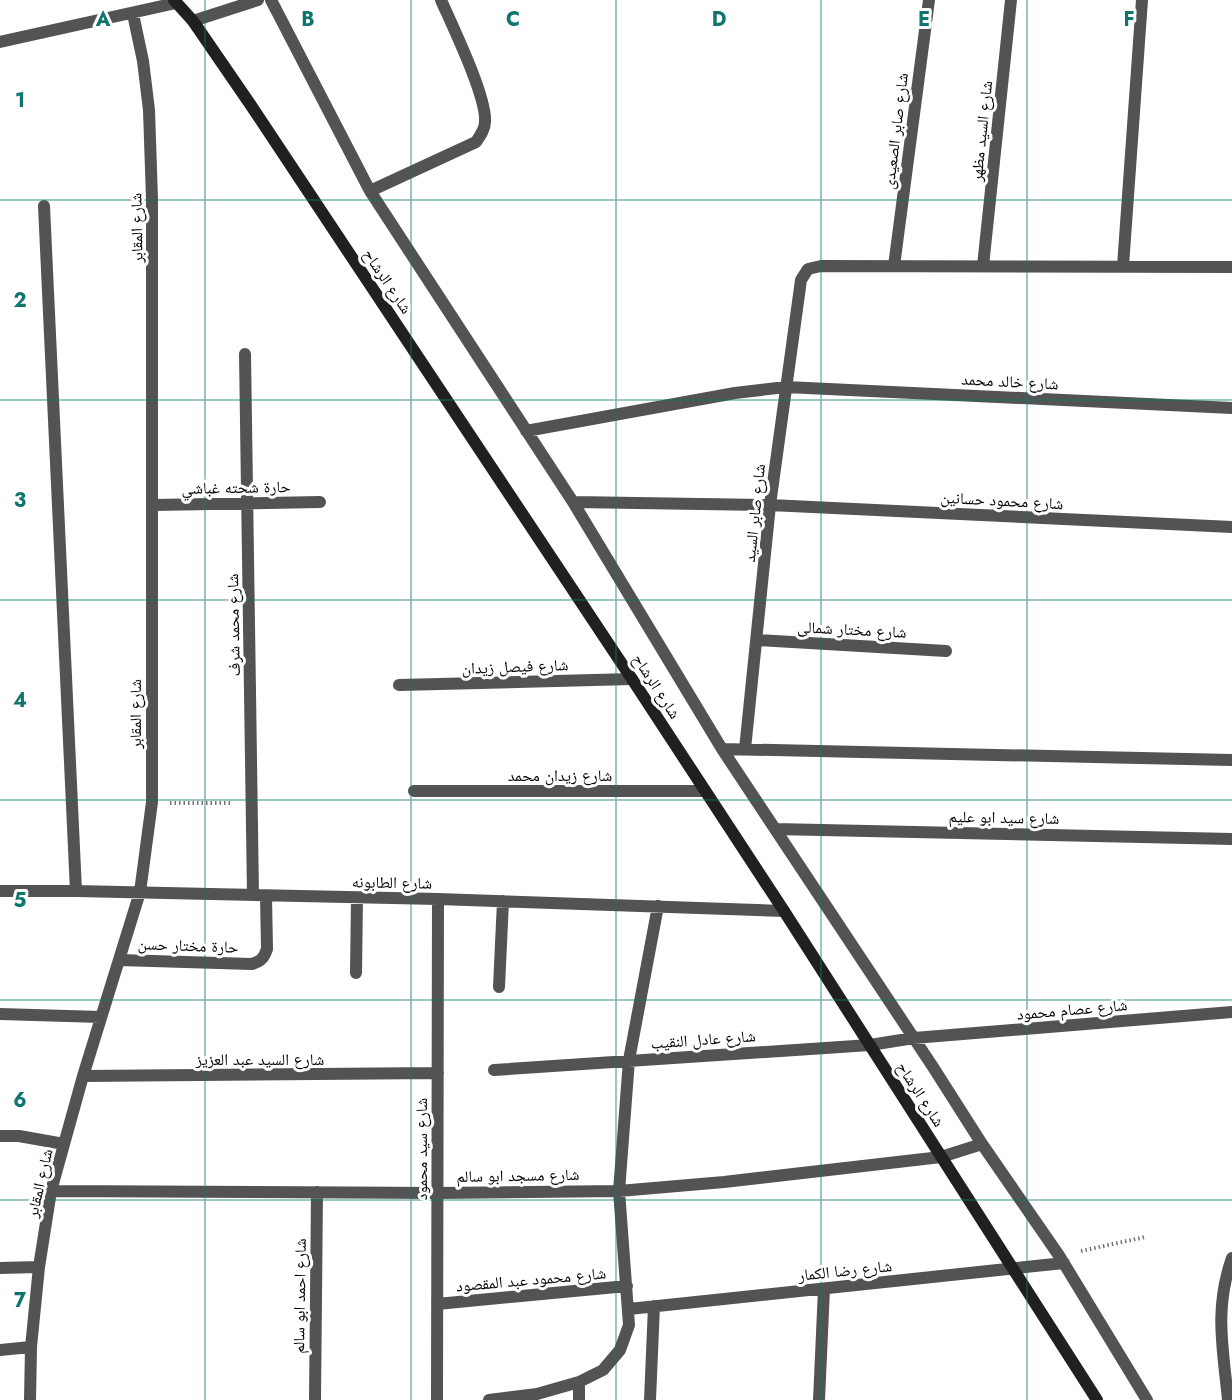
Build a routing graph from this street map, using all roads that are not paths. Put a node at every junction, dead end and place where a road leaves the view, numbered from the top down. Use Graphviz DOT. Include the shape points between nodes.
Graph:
graph roads {
  1 [pos="258,0"];
  2 [pos="271,0"];
  3 [pos="441,0"];
  4 [pos="928,0"];
  5 [pos="1011,0"];
  6 [pos="1142,0"];
  7 [pos="175,2"];
  8 [pos="133,14"];
  9 [pos="193,21"];
  10 [pos="0,42"];
  11 [pos="370,191"];
  12 [pos="44,206"];
  13 [pos="894,266"];
  14 [pos="983,266"];
  15 [pos="1123,266"];
  16 [pos="1232,267"];
  17 [pos="245,354"];
  18 [pos="786,387"];
  19 [pos="1232,408"];
  20 [pos="526,431"];
  21 [pos="320,502"];
  22 [pos="573,502"];
  23 [pos="248,503"];
  24 [pos="153,505"];
  25 [pos="770,505"];
  26 [pos="1232,527"];
  27 [pos="757,640"];
  28 [pos="946,651"];
  29 [pos="633,679"];
  30 [pos="399,685"];
  31 [pos="722,749"];
  32 [pos="745,749"];
  33 [pos="1232,760"];
  34 [pos="414,791"];
  35 [pos="705,791"];
  36 [pos="775,829"];
  37 [pos="1232,839"];
  38 [pos="0,891"];
  39 [pos="76,891"];
  40 [pos="140,892"];
  41 [pos="253,895"];
  42 [pos="266,896"];
  43 [pos="357,898"];
  44 [pos="438,899"];
  45 [pos="502,901"];
  46 [pos="658,906"];
  47 [pos="784,911"];
  48 [pos="119,960"];
  49 [pos="356,973"];
  50 [pos="499,987"];
  51 [pos="1232,1012"];
  52 [pos="0,1014"];
  53 [pos="101,1017"];
  54 [pos="914,1038"];
  55 [pos="870,1045"];
  56 [pos="629,1060"];
  57 [pos="494,1070"];
  58 [pos="438,1073"];
  59 [pos="82,1076"];
  60 [pos="0,1136"];
  61 [pos="64,1144"];
  62 [pos="982,1144"];
  63 [pos="941,1157"];
  64 [pos="51,1191"];
  65 [pos="619,1191"];
  66 [pos="317,1192"];
  67 [pos="438,1193"];
  68 [pos="1232,1258"];
  69 [pos="1062,1260"];
  70 [pos="39,1267"];
  71 [pos="0,1268"];
  72 [pos="1013,1270"];
  73 [pos="627,1286"];
  74 [pos="824,1289"];
  75 [pos="437,1304"];
  76 [pos="1226,1305"];
  77 [pos="654,1306"];
  78 [pos="628,1309"];
  79 [pos="31,1347"];
  80 [pos="0,1350"];
  81 [pos="579,1382"];
  82 [pos="30,1400"];
  83 [pos="315,1400"];
  84 [pos="437,1400"];
  85 [pos="489,1400"];
  86 [pos="579,1400"];
  87 [pos="650,1400"];
  88 [pos="819,1400"];
  89 [pos="1096,1400"];
  90 [pos="1147,1400"];
  91 [pos="1227,1400"];
  1 -- 9 [label="street"];
  2 -- 11 [label="street, شارع الرشاح"];
  3 -- 11 [label="street" via="482,102 486,121 482,133 476,142"];
  4 -- 13 [label="street, شارع صابر الصعيدى"];
  5 -- 14 [label="street, شارع السيد مظهر"];
  6 -- 15 [label="street"];
  7 -- 8 [label="street"];
  7 -- 9 [label="main road, شارع الرشاح"];
  8 -- 10 [label="street"];
  8 -- 24 [label="street, شارع المقابر" via="149,110"];
  9 -- 29 [label="main road, شارع الرشاح"];
  11 -- 20 [label="street, شارع الرشاح"];
  12 -- 39 [label="street"];
  13 -- 14 [label="street"];
  13 -- 18 [label="street, شارع صابر السيد" via="808,269 801,280"];
  14 -- 15 [label="street"];
  15 -- 16 [label="street"];
  17 -- 23 [label="street, شارع محمد شرف"];
  18 -- 19 [label="street, شارع خالد محمد"];
  18 -- 20 [label="street, شارع خالد محمد"];
  18 -- 25 [label="street, شارع صابر السيد"];
  20 -- 22 [label="street, شارع الرشاح"];
  21 -- 23 [label="street, حارة شحته غباشي"];
  22 -- 25 [label="street, شارع محمود حسانين"];
  22 -- 31 [label="street, شارع الرشاح"];
  23 -- 24 [label="street, حارة شحته غباشي"];
  23 -- 41 [label="street, شارع محمد شرف"];
  24 -- 40 [label="street, شارع المقابر" via="152,802"];
  25 -- 26 [label="street, شارع محمود حسانين"];
  25 -- 27 [label="street, شارع صابر السيد"];
  27 -- 28 [label="street, شارع مختار شمالى"];
  27 -- 32 [label="street, شارع صابر السيد"];
  29 -- 30 [label="street, شارع فيصل زيدان"];
  29 -- 35 [label="main road, شارع الرشاح"];
  31 -- 32 [label="street"];
  31 -- 36 [label="street, شارع الرشاح"];
  32 -- 33 [label="street"];
  34 -- 35 [label="street, شارع زيدان محمد"];
  35 -- 47 [label="main road, شارع الرشاح"];
  36 -- 37 [label="street, شارع سيد ابو عليم"];
  36 -- 54 [label="street, شارع الرشاح"];
  38 -- 39 [label="street, شارع الطابونه"];
  39 -- 40 [label="street, شارع الطابونه"];
  40 -- 41 [label="street, شارع الطابونه"];
  40 -- 48 [label="street, شارع المقابر"];
  41 -- 42 [label="street, شارع الطابونه"];
  42 -- 43 [label="street, شارع الطابونه"];
  42 -- 48 [label="street, حارة مختار حسن" via="267,949 260,961 252,964"];
  43 -- 44 [label="street, شارع الطابونه"];
  43 -- 49 [label="street"];
  44 -- 45 [label="street, شارع الطابونه"];
  44 -- 58 [label="street, شارع سيد محمود"];
  45 -- 46 [label="street, شارع الطابونه"];
  45 -- 50 [label="street"];
  46 -- 47 [label="street, شارع الطابونه"];
  46 -- 56 [label="street"];
  47 -- 55 [label="main road, شارع الرشاح"];
  48 -- 53 [label="street, شارع المقابر"];
  51 -- 54 [label="street, شارع عصام محمود"];
  52 -- 53 [label="street"];
  53 -- 59 [label="street, شارع المقابر"];
  54 -- 55 [label="street, شارع عادل النقيب"];
  54 -- 62 [label="street, شارع الرشاح"];
  55 -- 56 [label="street, شارع عادل النقيب"];
  55 -- 63 [label="main road, شارع الرشاح"];
  56 -- 57 [label="street, شارع عادل النقيب"];
  56 -- 65 [label="street"];
  58 -- 59 [label="street, شارع السيد عبد العزيز"];
  58 -- 67 [label="street, شارع سيد محمود"];
  59 -- 61 [label="street, شارع المقابر"];
  60 -- 61 [label="street"];
  61 -- 64 [label="street, شارع المقابر"];
  62 -- 63 [label="street, شارع مسجد ابو سالم"];
  62 -- 69 [label="street, شارع الرشاح"];
  63 -- 65 [label="street, شارع مسجد ابو سالم"];
  63 -- 72 [label="main road, شارع الرشاح"];
  64 -- 66 [label="street, شارع مسجد ابو سالم"];
  64 -- 70 [label="street, شارع المقابر"];
  65 -- 67 [label="street, شارع مسجد ابو سالم"];
  65 -- 73 [label="street"];
  66 -- 67 [label="street, شارع مسجد ابو سالم"];
  66 -- 83 [label="street, شارع احمد ابو سالم"];
  67 -- 75 [label="street, شارع سيد محمود"];
  68 -- 76 [label="street" via="1224,1282"];
  69 -- 72 [label="street, شارع رضا الكمار"];
  69 -- 90 [label="street, شارع الرشاح"];
  70 -- 71 [label="street"];
  70 -- 79 [label="street, شارع المقابر"];
  72 -- 74 [label="street, شارع رضا الكمار"];
  72 -- 89 [label="main road, شارع الرشاح"];
  73 -- 75 [label="street, شارع محمود عبد المقصود"];
  73 -- 78 [label="street"];
  74 -- 77 [label="street, شارع رضا الكمار"];
  74 -- 88 [label="street"];
  75 -- 84 [label="street, شارع سيد محمود"];
  76 -- 91 [label="street"];
  77 -- 78 [label="street, شارع رضا الكمار"];
  77 -- 87 [label="street"];
  78 -- 81 [label="street" via="629,1325 620,1350 603,1370"];
  79 -- 80 [label="street"];
  79 -- 82 [label="street, شارع المقابر"];
  81 -- 85 [label="street" via="537,1394"];
  81 -- 86 [label="street"];
}
